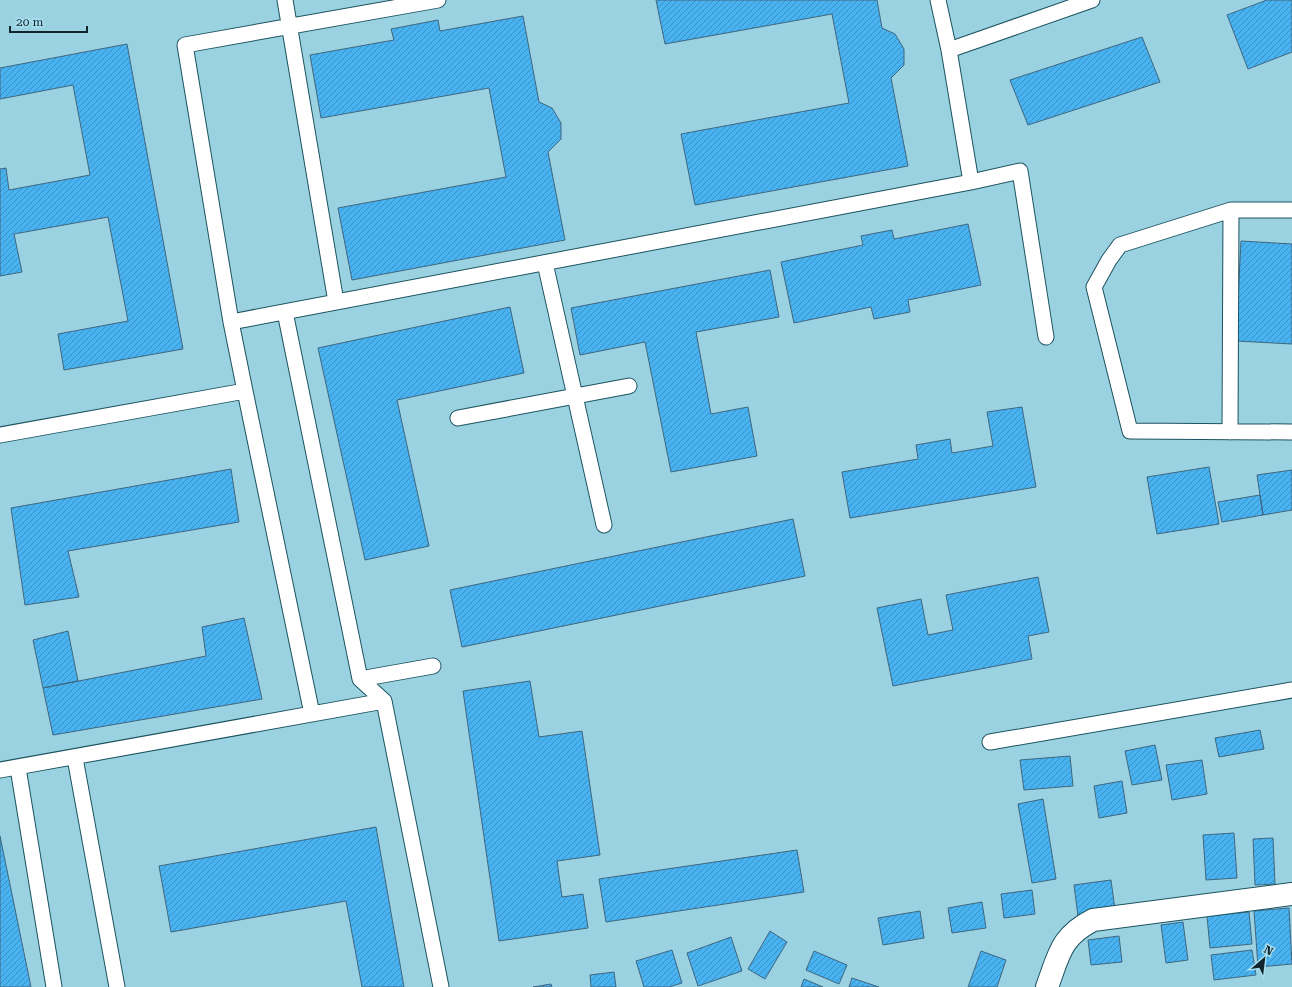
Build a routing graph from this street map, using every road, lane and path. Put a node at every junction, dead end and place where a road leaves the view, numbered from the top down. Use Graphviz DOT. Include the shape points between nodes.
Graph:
graph roads {
  1 [pos="285,0"];
  2 [pos="438,0"];
  3 [pos="938,0"];
  4 [pos="1092,0"];
  5 [pos="290,26"];
  6 [pos="949,50"];
  7 [pos="971,182"];
  8 [pos="1231,210"];
  9 [pos="1292,210"];
  10 [pos="545,263"];
  11 [pos="336,302"];
  12 [pos="285,312"];
  13 [pos="231,322"];
  14 [pos="1046,337"];
  15 [pos="629,386"];
  16 [pos="245,391"];
  17 [pos="575,396"];
  18 [pos="458,418"];
  19 [pos="1230,432"];
  20 [pos="1292,432"];
  21 [pos="0,434"];
  22 [pos="604,525"];
  23 [pos="433,666"];
  24 [pos="360,679"];
  25 [pos="1292,690"];
  26 [pos="384,701"];
  27 [pos="312,714"];
  28 [pos="990,742"];
  29 [pos="75,758"];
  30 [pos="18,768"];
  31 [pos="0,770"];
  32 [pos="1292,894"];
  33 [pos="54,987"];
  34 [pos="117,987"];
  35 [pos="440,987"];
  36 [pos="1047,987"];
  1 -- 5 [label="lane"];
  2 -- 5 [label="lane"];
  3 -- 6 [label="lane"];
  4 -- 6 [label="lane"];
  5 -- 11 [label="lane"];
  5 -- 13 [label="lane" via="184,45"];
  6 -- 7 [label="lane"];
  7 -- 10 [label="lane"];
  7 -- 14 [label="lane" via="1020,171"];
  8 -- 9 [label="lane"];
  8 -- 19 [label="lane"];
  8 -- 19 [label="lane" via="1120,245 1094,287 1130,431"];
  10 -- 11 [label="lane"];
  10 -- 17 [label="lane"];
  11 -- 12 [label="lane"];
  12 -- 13 [label="lane"];
  12 -- 24 [label="lane"];
  13 -- 16 [label="lane"];
  15 -- 17 [label="lane"];
  16 -- 21 [label="lane"];
  16 -- 27 [label="lane"];
  17 -- 18 [label="lane"];
  17 -- 22 [label="lane"];
  19 -- 20 [label="lane"];
  23 -- 24 [label="lane"];
  24 -- 26 [label="lane"];
  25 -- 28 [label="lane"];
  26 -- 27 [label="lane"];
  26 -- 35 [label="lane"];
  27 -- 29 [label="lane"];
  29 -- 30 [label="lane"];
  29 -- 34 [label="lane"];
  30 -- 31 [label="lane"];
  30 -- 33 [label="lane"];
  32 -- 36 [label="street" via="1093,920 1065,941"];
}
